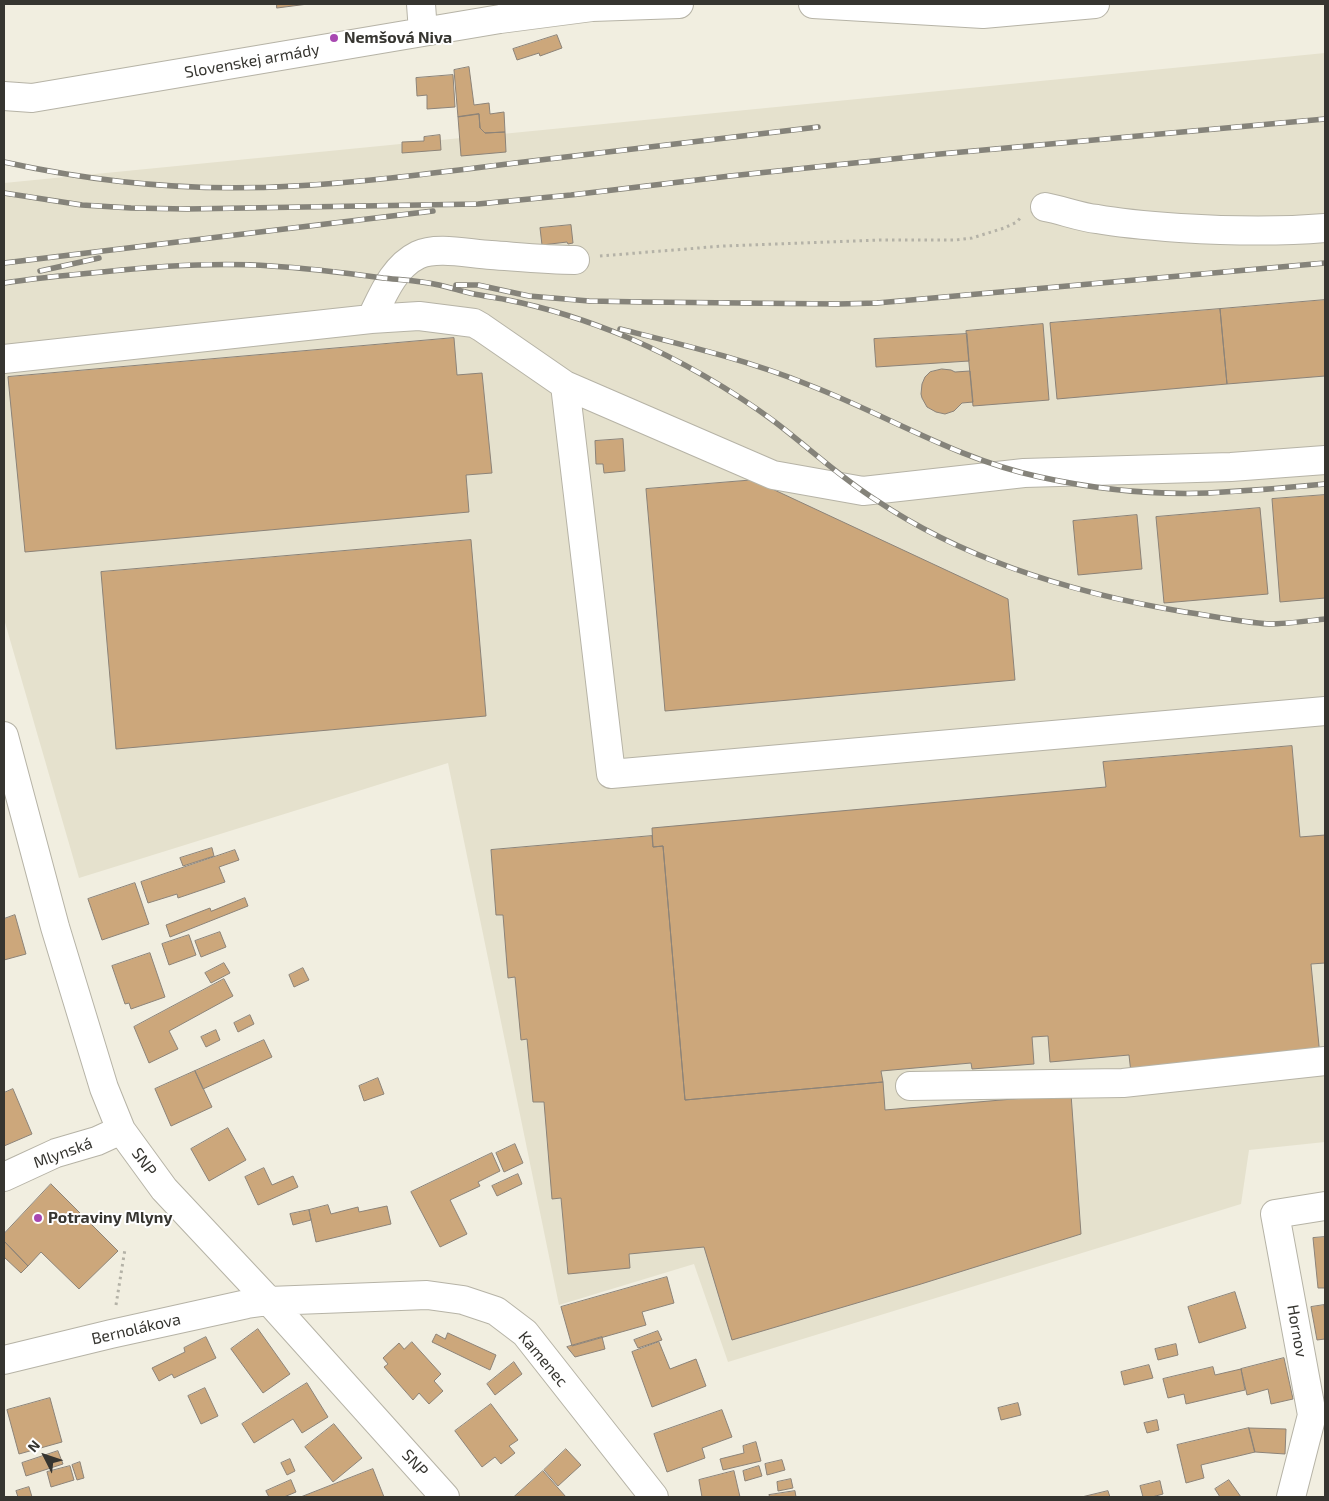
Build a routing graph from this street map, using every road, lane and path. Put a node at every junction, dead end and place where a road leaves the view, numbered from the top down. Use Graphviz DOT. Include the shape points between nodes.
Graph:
graph roads {
  1 [pos="421,4"];
  2 [pos="679,4"];
  3 [pos="814,4"];
  4 [pos="1095,4"];
  5 [pos="499,11"];
  6 [pos="423,32"];
  7 [pos="4,96"];
  8 [pos="1045,207"];
  9 [pos="1004,228"];
  10 [pos="1325,228"];
  11 [pos="576,260"];
  12 [pos="370,320"];
  13 [pos="4,358"];
  14 [pos="565,385"];
  15 [pos="1325,460"];
  16 [pos="1325,711"];
  17 [pos="4,736"];
  18 [pos="1325,1061"];
  19 [pos="910,1086"];
  20 [pos="121,1130"];
  21 [pos="4,1177"];
  22 [pos="1325,1206"];
  23 [pos="125,1249"];
  24 [pos="269,1301"];
  25 [pos="115,1311"];
  26 [pos="4,1360"];
  27 [pos="445,1497"];
  28 [pos="654,1497"];
  29 [pos="1291,1497"];
  1 -- 6 [label="street"];
  2 -- 5 [label="street, Slovenskej armády"];
  3 -- 4 [label="street" via="983,14"];
  5 -- 6 [label="street, Slovenskej armády"];
  6 -- 7 [label="street, Slovenskej armády" via="32,98"];
  8 -- 10 [label="street" via="1095,219 1152,226 1226,231"];
  9 -- 11 [label="path" via="956,240 724,246 609,254"];
  11 -- 12 [label="street" via="450,251 418,255 392,279"];
  12 -- 13 [label="street"];
  12 -- 14 [label="street" via="419,316 474,324"];
  14 -- 15 [label="street" via="773,475 863,491 1024,473 1231,467"];
  14 -- 16 [label="street" via="611,774"];
  17 -- 20 [label="street, SNP" via="55,927 104,1088"];
  18 -- 19 [label="street" via="1123,1083"];
  20 -- 21 [label="street, Mlynská" via="56,1153"];
  20 -- 24 [label="street, SNP" via="164,1189"];
  22 -- 29 [label="street, Hornov" via="1275,1214 1312,1415"];
  23 -- 25 [label="path"];
  24 -- 26 [label="street, Bernolákova"];
  24 -- 27 [label="street, SNP"];
  24 -- 28 [label="street, Kamenec" via="427,1295 463,1300 496,1311 525,1333"];
}
